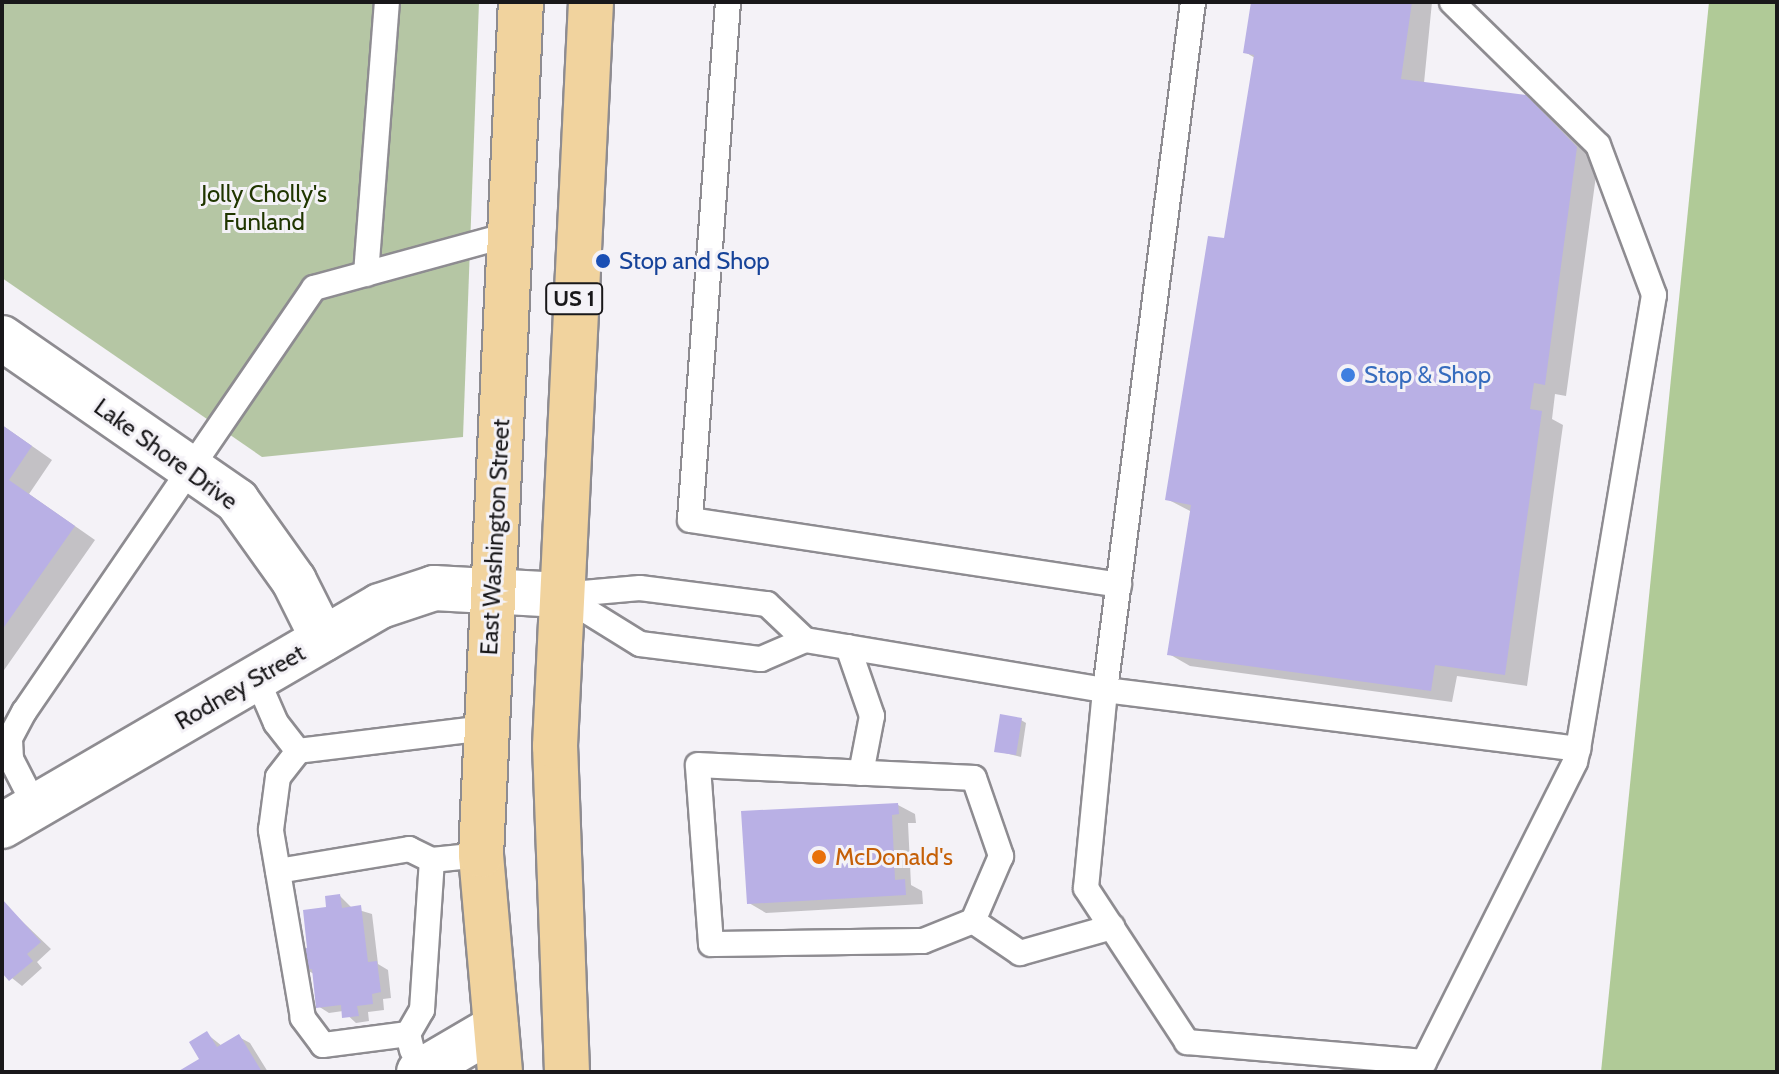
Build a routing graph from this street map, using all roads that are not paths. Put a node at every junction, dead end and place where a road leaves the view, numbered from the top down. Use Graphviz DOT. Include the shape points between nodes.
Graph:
graph roads {
  1 [pos="387,2"];
  2 [pos="521,2"];
  3 [pos="591,2"];
  4 [pos="728,2"];
  5 [pos="1193,2"];
  6 [pos="1452,2"];
  7 [pos="512,234"];
  8 [pos="366,274"];
  9 [pos="2,338"];
  10 [pos="188,467"];
  11 [pos="1119,585"];
  12 [pos="491,588"];
  13 [pos="561,595"];
  14 [pos="323,639"];
  15 [pos="805,640"];
  16 [pos="848,647"];
  17 [pos="256,677"];
  18 [pos="1105,690"];
  19 [pos="486,728"];
  20 [pos="1578,749"];
  21 [pos="298,751"];
  22 [pos="861,773"];
  23 [pos="19,816"];
  24 [pos="481,855"];
  25 [pos="432,860"];
  26 [pos="278,871"];
  27 [pos="973,921"];
  28 [pos="1112,927"];
  29 [pos="496,1027"];
  30 [pos="415,1059"];
  31 [pos="500,1072"];
  32 [pos="567,1072"];
  1 -- 8 [label="lane"];
  2 -- 7 [label="main road, East Washington Street / US 1"];
  3 -- 13 [label="main road, US 1"];
  4 -- 11 [label="lane" via="690,520"];
  5 -- 11 [label="lane"];
  6 -- 20 [label="lane" via="1598,145 1654,295"];
  7 -- 8 [label="lane"];
  7 -- 12 [label="main road, East Washington Street / US 1"];
  8 -- 10 [label="lane" via="314,288"];
  9 -- 10 [label="street, Lake Shore Drive"];
  10 -- 14 [label="street, Lake Shore Drive" via="237,501 294,581"];
  10 -- 23 [label="lane" via="10,738"];
  11 -- 18 [label="lane"];
  12 -- 13 [label="street, Rodney Street"];
  12 -- 14 [label="street, Rodney Street" via="434,588 380,606"];
  12 -- 19 [label="main road, East Washington Street / US 1"];
  13 -- 15 [label="lane" via="640,588 767,604"];
  13 -- 15 [label="lane" via="640,644 761,659"];
  13 -- 32 [label="main road, US 1" via="555,746"];
  14 -- 17 [label="street, Rodney Street"];
  15 -- 16 [label="lane"];
  16 -- 18 [label="lane"];
  16 -- 22 [label="lane" via="872,716"];
  17 -- 21 [label="lane" via="276,723"];
  17 -- 23 [label="street, Rodney Street"];
  18 -- 20 [label="lane"];
  18 -- 28 [label="lane" via="1086,888"];
  19 -- 21 [label="lane"];
  19 -- 24 [label="main road, East Washington Street / US 1"];
  20 -- 28 [label="lane" via="1424,1062 1187,1042"];
  21 -- 26 [label="lane" via="278,777 271,830"];
  22 -- 27 [label="lane" via="974,778 1001,856"];
  22 -- 27 [label="lane" via="698,765 711,944 923,941"];
  24 -- 25 [label="lane"];
  24 -- 29 [label="main road, East Washington Street / US 1"];
  25 -- 26 [label="lane" via="409,849"];
  25 -- 30 [label="lane"];
  26 -- 30 [label="lane" via="303,1018 323,1045"];
  27 -- 28 [label="lane" via="1020,953"];
  29 -- 30 [label="street"];
  29 -- 31 [label="main road, East Washington Street / US 1"];
}
